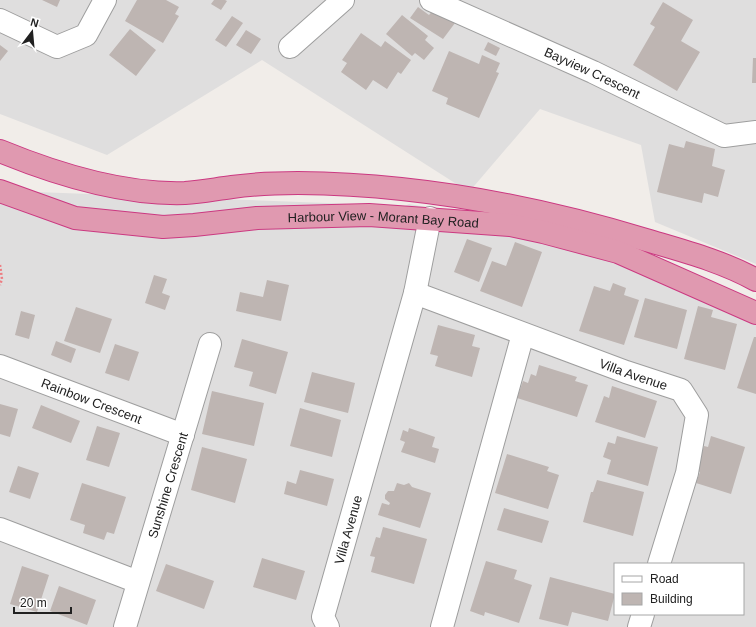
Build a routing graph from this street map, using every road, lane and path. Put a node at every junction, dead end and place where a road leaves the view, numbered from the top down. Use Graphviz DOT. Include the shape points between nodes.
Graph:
graph roads {
  1 [pos="105,0"];
  2 [pos="343,0"];
  3 [pos="431,0"];
  4 [pos="0,20"];
  5 [pos="290,46"];
  6 [pos="756,132"];
  7 [pos="0,151"];
  8 [pos="336,184"];
  9 [pos="0,191"];
  10 [pos="335,216"];
  11 [pos="430,218"];
  12 [pos="0,265"];
  13 [pos="756,280"];
  14 [pos="0,285"];
  15 [pos="415,293"];
  16 [pos="756,313"];
  17 [pos="523,334"];
  18 [pos="210,344"];
  19 [pos="0,366"];
  20 [pos="183,435"];
  21 [pos="0,529"];
  22 [pos="658,563"];
  23 [pos="138,582"];
  24 [pos="643,615"];
  25 [pos="125,627"];
  26 [pos="328,627"];
  27 [pos="442,627"];
  28 [pos="639,627"];
  1 -- 4 [label="street" via="86,35 57,48"];
  2 -- 5 [label="street"];
  3 -- 6 [label="street, Bayview Crescent" via="593,72 724,136"];
  7 -- 8 [label="highway, Harbour View - Morant Bay Road" via="78,178 132,190 185,193 235,186"];
  8 -- 10 [label="highway"];
  8 -- 13 [label="highway, Harbour View - Morant Bay Road" via="453,194 520,206 701,256"];
  9 -- 10 [label="highway, Harbour View - Morant Bay Road" via="75,218 163,227 257,218"];
  10 -- 11 [label="highway, Harbour View - Morant Bay Road"];
  11 -- 15 [label="street, Villa Avenue"];
  11 -- 16 [label="highway, Harbour View - Morant Bay Road" via="510,225 618,252"];
  12 -- 14 [label="path"];
  15 -- 17 [label="street, Villa Avenue"];
  15 -- 26 [label="street, Villa Avenue" via="323,617"];
  17 -- 22 [label="street, Villa Avenue" via="682,390 697,415 687,473"];
  17 -- 27 [label="street"];
  18 -- 20 [label="street, Sunshine Crescent"];
  19 -- 20 [label="street, Rainbow Crescent"];
  20 -- 23 [label="street, Sunshine Crescent"];
  21 -- 23 [label="street"];
  23 -- 25 [label="street, Sunshine Crescent"];
  24 -- 28 [label="street"];
}
